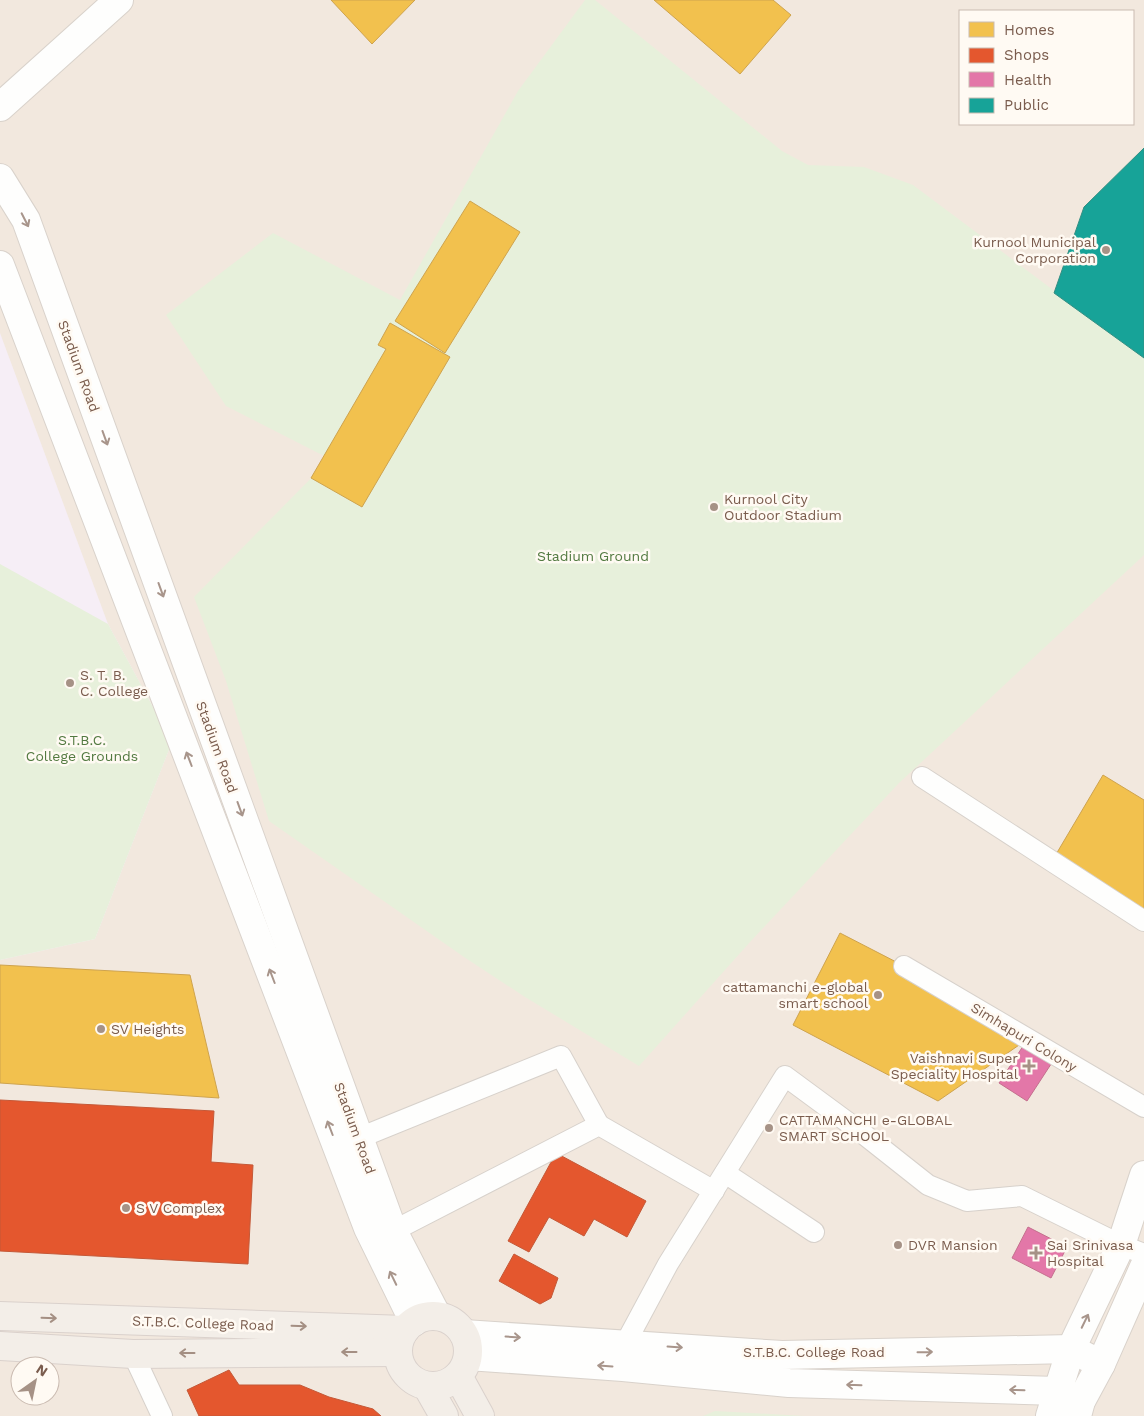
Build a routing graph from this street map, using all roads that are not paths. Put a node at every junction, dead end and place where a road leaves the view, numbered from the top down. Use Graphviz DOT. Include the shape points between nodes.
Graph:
graph roads {
  1 [pos="119,0"];
  2 [pos="0,107"];
  3 [pos="0,178"];
  4 [pos="0,265"];
  5 [pos="922,777"];
  6 [pos="1144,920"];
  7 [pos="904,966"];
  8 [pos="1144,1108"];
  9 [pos="599,1124"];
  10 [pos="359,1138"];
  11 [pos="725,1173"];
  12 [pos="1144,1175"];
  13 [pos="714,1191"];
  14 [pos="393,1231"];
  15 [pos="814,1232"];
  16 [pos="1133,1250"];
  17 [pos="1144,1267"];
  18 [pos="0,1316"];
  19 [pos="414,1330"];
  20 [pos="625,1344"];
  21 [pos="0,1346"];
  22 [pos="1071,1349"];
  23 [pos="882,1353"];
  24 [pos="133,1354"];
  25 [pos="464,1355"];
  26 [pos="1101,1364"];
  27 [pos="427,1386"];
  28 [pos="886,1386"];
  29 [pos="1066,1406"];
  30 [pos="162,1416"];
  31 [pos="444,1416"];
  32 [pos="480,1416"];
  1 -- 2 [label="street"];
  3 -- 10 [label="street, Stadium Road, one-way" via="26,220"];
  19 -- 4 [label="street, Stadium Road, one-way" via="368,1228"];
  5 -- 6 [label="street"];
  7 -- 8 [label="street, Simhapuri Colony"];
  9 -- 10 [label="street" via="561,1056"];
  9 -- 13 [label="street"];
  9 -- 14 [label="street"];
  10 -- 14 [label="street, Stadium Road"];
  11 -- 13 [label="street"];
  11 -- 15 [label="street"];
  11 -- 16 [label="street" via="784,1076 928,1185 967,1201 1022,1196"];
  12 -- 16 [label="street"];
  13 -- 20 [label="street" via="668,1264"];
  14 -- 19 [label="street, Stadium Road"];
  22 -- 16 [label="street, one-way"];
  17 -- 26 [label="street"];
  18 -- 19 [label="main road, S.T.B.C. College Road, one-way"];
  19 -- 24 [label="main road, S.T.B.C. College Road, one-way"];
  19 -- 25 [label="main road" via="448,1319 457,1325"];
  19 -- 27 [label="main road" via="400,1364 406,1374"];
  20 -- 23 [label="street, S.T.B.C. College Road, one-way" via="782,1355"];
  25 -- 20 [label="street, S.T.B.C. College Road, one-way"];
  21 -- 24 [label="main road, S.T.B.C. College Road"];
  23 -- 22 [label="street, S.T.B.C. College Road, one-way"];
  22 -- 26 [label="street, S.T.B.C. College Road"];
  22 -- 29 [label="street"];
  23 -- 28 [label="street"];
  24 -- 30 [label="street"];
  25 -- 27 [label="main road" via="449,1382"];
  28 -- 25 [label="street, one-way" via="789,1383"];
  25 -- 32 [label="main road"];
  26 -- 29 [label="street"];
  27 -- 31 [label="main road"];
  29 -- 28 [label="street, one-way"];
}
